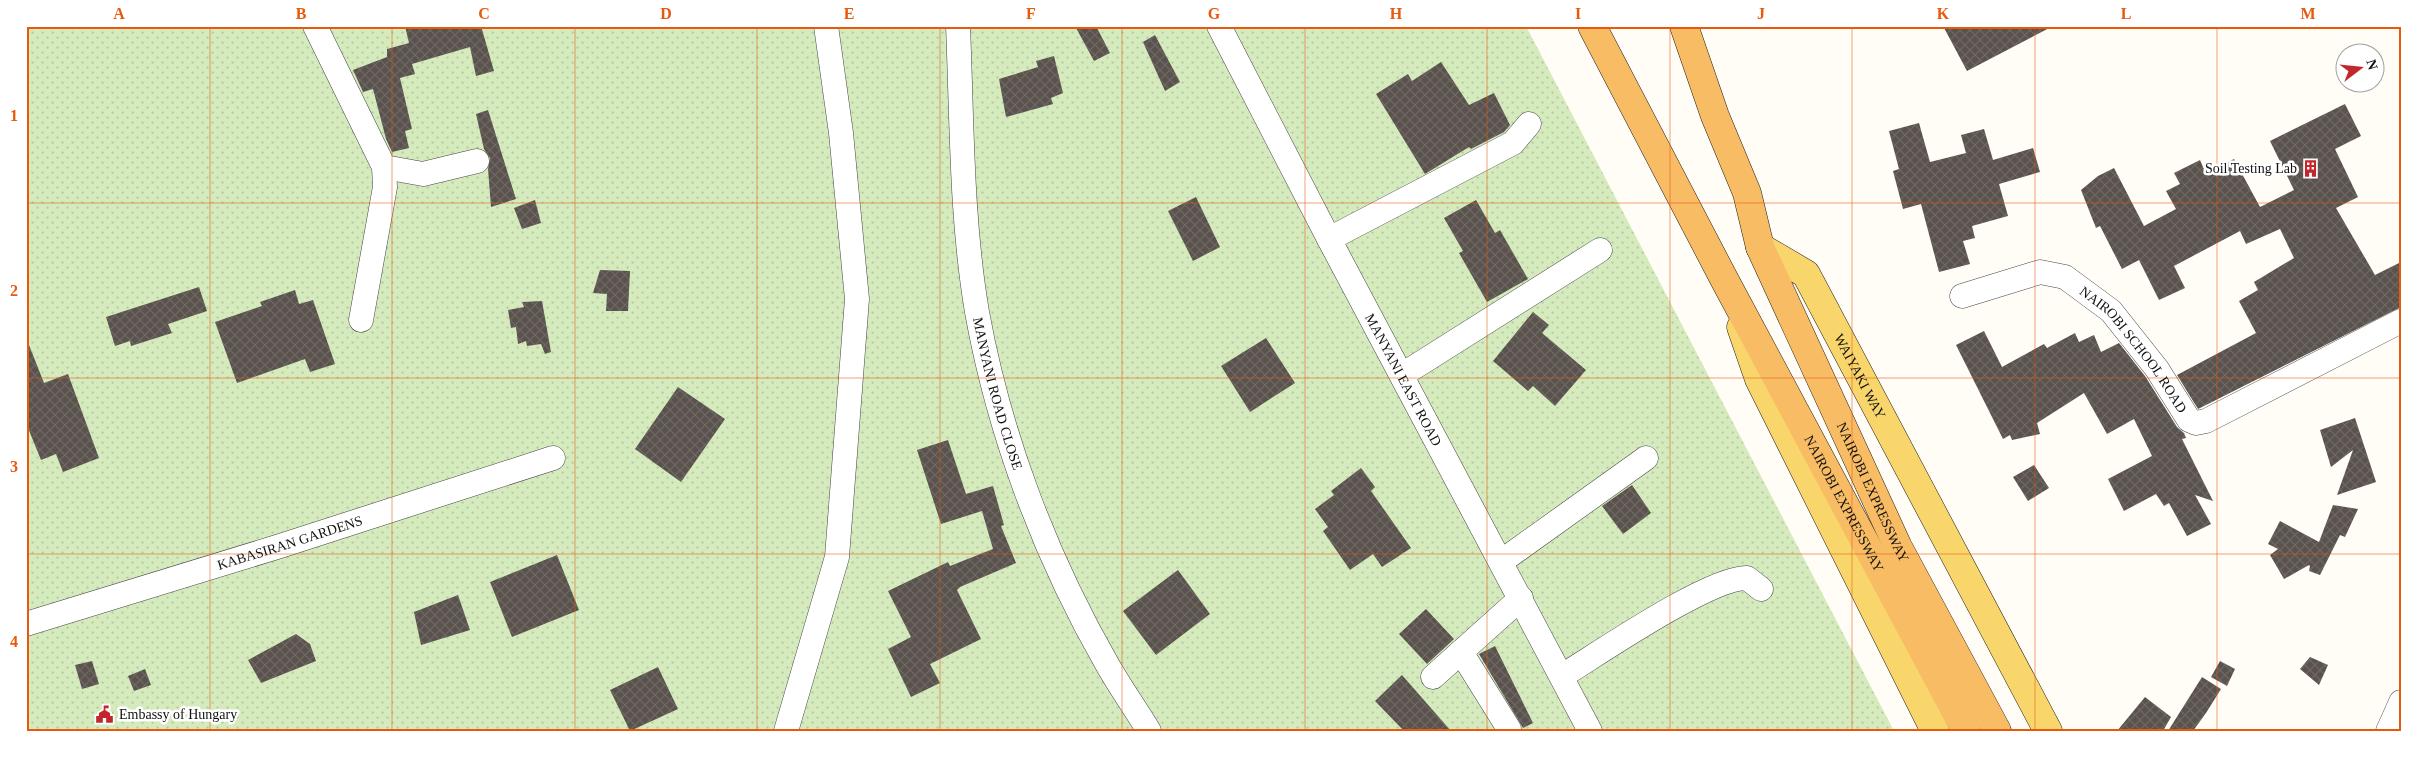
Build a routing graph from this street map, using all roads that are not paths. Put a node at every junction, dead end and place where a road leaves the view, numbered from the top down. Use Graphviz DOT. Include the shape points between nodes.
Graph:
graph roads {
  1 [pos="315,26"];
  2 [pos="826,26"];
  3 [pos="958,26"];
  4 [pos="1219,26"];
  5 [pos="1592,26"];
  6 [pos="1684,26"];
  7 [pos="1529,124"];
  8 [pos="477,161"];
  9 [pos="384,168"];
  10 [pos="1329,239"];
  11 [pos="1760,247"];
  12 [pos="1600,250"];
  13 [pos="1723,277"];
  14 [pos="1962,296"];
  15 [pos="361,320"];
  16 [pos="2401,321"];
  17 [pos="1402,375"];
  18 [pos="553,458"];
  19 [pos="1646,458"];
  20 [pos="1502,560"];
  21 [pos="1760,589"];
  22 [pos="1521,598"];
  23 [pos="26,624"];
  24 [pos="1461,652"];
  25 [pos="1562,676"];
  26 [pos="1433,677"];
  27 [pos="2401,702"];
  28 [pos="1509,729"];
  29 [pos="786,731"];
  30 [pos="1149,731"];
  31 [pos="1590,731"];
  32 [pos="1935,731"];
  33 [pos="1966,731"];
  34 [pos="1997,731"];
  35 [pos="2048,731"];
  36 [pos="2388,731"];
  1 -- 9 [label="street"];
  2 -- 29 [label="street" via="841,133 856,299 837,557"];
  3 -- 30 [label="street, MANYANI ROAD CLOSE" via="966,222 977,312 994,393 1030,500 1066,585 1107,664"];
  4 -- 10 [label="street, MANYANI EAST ROAD"];
  5 -- 13 [label="highway"];
  6 -- 11 [label="highway" via="1715,116 1747,192"];
  7 -- 10 [label="street" via="1513,143"];
  8 -- 9 [label="street" via="423,174"];
  9 -- 15 [label="street" via="385,187"];
  10 -- 17 [label="street, MANYANI EAST ROAD"];
  11 -- 34 [label="highway, NAIROBI EXPRESSWAY" via="1898,547"];
  11 -- 35 [label="main road, WAIYAKI WAY" via="1806,274"];
  12 -- 17 [label="street"];
  13 -- 32 [label="main road" via="1759,379"];
  13 -- 33 [label="highway, NAIROBI EXPRESSWAY"];
  14 -- 16 [label="street, NAIROBI SCHOOL ROAD" via="2040,272 2065,276 2111,310 2157,369 2189,420 2196,423 2206,421"];
  17 -- 20 [label="street, MANYANI EAST ROAD"];
  18 -- 23 [label="street, KABASIRAN GARDENS"];
  19 -- 20 [label="street"];
  20 -- 22 [label="street, MANYANI EAST ROAD"];
  21 -- 25 [label="street" via="1747,578 1725,582 1681,604"];
  22 -- 24 [label="street"];
  22 -- 25 [label="street, MANYANI EAST ROAD"];
  24 -- 26 [label="street"];
  24 -- 28 [label="street"];
  25 -- 31 [label="street, MANYANI EAST ROAD"];
  27 -- 36 [label="street"];
}
